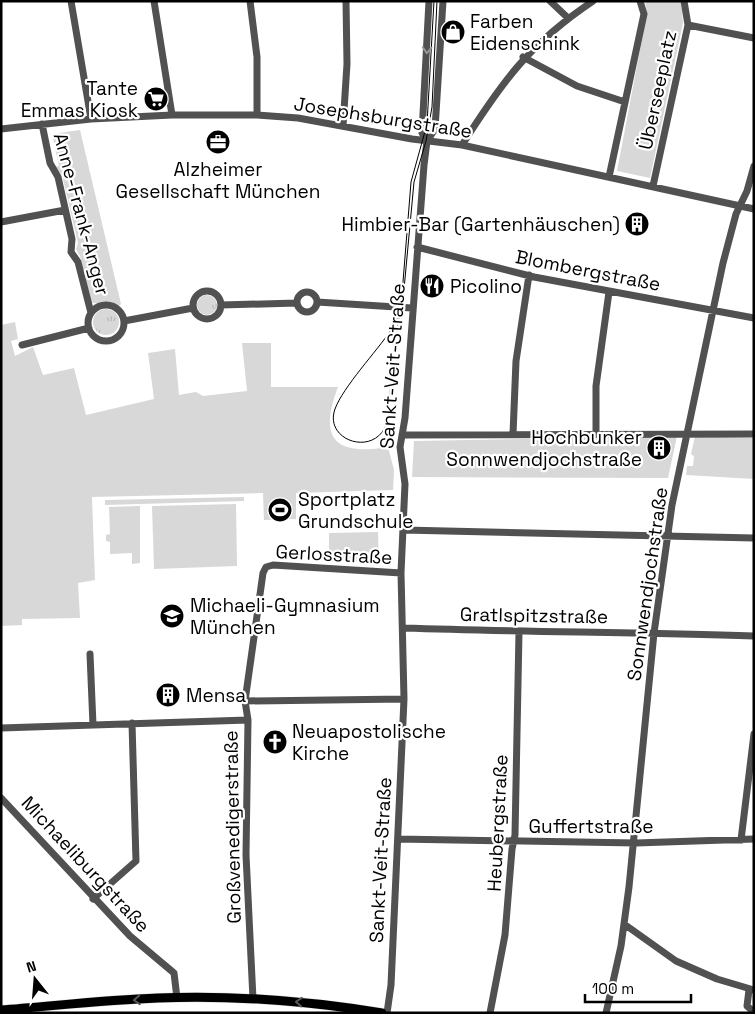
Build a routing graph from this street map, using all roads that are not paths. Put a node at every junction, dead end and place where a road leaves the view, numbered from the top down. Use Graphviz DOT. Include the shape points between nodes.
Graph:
graph roads {
  1 [pos="71,1"];
  2 [pos="154,1"];
  3 [pos="250,1"];
  4 [pos="346,1"];
  5 [pos="429,1"];
  6 [pos="443,1"];
  7 [pos="550,1"];
  8 [pos="593,1"];
  9 [pos="640,1"];
  10 [pos="684,1"];
  11 [pos="568,18"];
  12 [pos="688,25"];
  13 [pos="754,38"];
  14 [pos="523,57"];
  15 [pos="625,102"];
  16 [pos="172,115"];
  17 [pos="256,115"];
  18 [pos="91,119"];
  19 [pos="42,124"];
  20 [pos="343,126"];
  21 [pos="1,129"];
  22 [pos="427,141"];
  23 [pos="462,145"];
  24 [pos="754,166"];
  25 [pos="609,178"];
  26 [pos="653,186"];
  27 [pos="740,206"];
  28 [pos="754,209"];
  29 [pos="65,210"];
  30 [pos="1,222"];
  31 [pos="417,247"];
  32 [pos="529,276"];
  33 [pos="609,292"];
  34 [pos="317,302"];
  35 [pos="298,303"];
  36 [pos="221,305"];
  37 [pos="193,308"];
  38 [pos="412,308"];
  39 [pos="714,311"];
  40 [pos="91,313"];
  41 [pos="754,318"];
  42 [pos="124,321"];
  43 [pos="89,328"];
  44 [pos="22,345"];
  45 [pos="596,433"];
  46 [pos="513,434"];
  47 [pos="688,434"];
  48 [pos="754,434"];
  49 [pos="402,435"];
  50 [pos="404,530"];
  51 [pos="667,536"];
  52 [pos="754,538"];
  53 [pos="266,567"];
  54 [pos="401,573"];
  55 [pos="404,628"];
  56 [pos="519,632"];
  57 [pos="654,633"];
  58 [pos="754,636"];
  59 [pos="90,654"];
  60 [pos="404,699"];
  61 [pos="245,702"];
  62 [pos="248,720"];
  63 [pos="132,723"];
  64 [pos="93,725"];
  65 [pos="1,728"];
  66 [pos="754,734"];
  67 [pos="1,798"];
  68 [pos="398,839"];
  69 [pos="754,839"];
  70 [pos="741,840"];
  71 [pos="513,842"];
  72 [pos="632,842"];
  73 [pos="93,899"];
  74 [pos="624,924"];
  75 [pos="751,990"];
  76 [pos="177,998"];
  77 [pos="253,999"];
  78 [pos="1,1010"];
  79 [pos="754,1012"];
  80 [pos="382,1013"];
  81 [pos="387,1013"];
  82 [pos="490,1013"];
  83 [pos="606,1013"];
  1 -- 18 [label="street"];
  2 -- 16 [label="street"];
  3 -- 17 [label="street" via="256,57"];
  4 -- 20 [label="street"];
  5 -- 22 [label="street, Sankt-Veit-Straße, one-way" via="422,133"];
  6 -- 22 [label="street, Sankt-Veit-Straße" via="435,128"];
  7 -- 11 [label="street"];
  8 -- 11 [label="street"];
  9 -- 15 [label="street, Überseeplatz" via="644,14"];
  10 -- 12 [label="street, Überseeplatz"];
  11 -- 14 [label="street"];
  12 -- 13 [label="street"];
  12 -- 26 [label="street, Überseeplatz"];
  14 -- 15 [label="street" via="577,86"];
  14 -- 23 [label="street" via="504,80"];
  15 -- 25 [label="street, Überseeplatz"];
  16 -- 17 [label="street, Josephsburgstraße"];
  16 -- 18 [label="street, Josephsburgstraße"];
  17 -- 20 [label="street, Josephsburgstraße"];
  18 -- 19 [label="street, Josephsburgstraße"];
  19 -- 21 [label="street, Josephsburgstraße"];
  19 -- 29 [label="street, Anne-Frank-Anger"];
  20 -- 22 [label="street, Josephsburgstraße"];
  22 -- 23 [label="street, Josephsburgstraße"];
  22 -- 31 [label="street, Sankt-Veit-Straße"];
  23 -- 25 [label="street, Josephsburgstraße"];
  24 -- 27 [label="street, Sonnwendjochstraße"];
  25 -- 26 [label="street, Josephsburgstraße"];
  26 -- 27 [label="street, Josephsburgstraße"];
  27 -- 28 [label="street, Josephsburgstraße"];
  27 -- 39 [label="street, Sonnwendjochstraße" via="723,263"];
  29 -- 30 [label="street"];
  29 -- 40 [label="street, Anne-Frank-Anger" via="72,239 71,252 78,262"];
  31 -- 32 [label="street, Blombergstraße"];
  31 -- 38 [label="street, Sankt-Veit-Straße"];
  32 -- 33 [label="street, Blombergstraße"];
  32 -- 46 [label="street" via="513,388"];
  33 -- 39 [label="street, Blombergstraße"];
  33 -- 45 [label="street" via="596,386"];
  34 -- 35 [label="street" via="315,308 307,312"];
  34 -- 35 [label="street" via="313,294 307,292 301,294"];
  34 -- 38 [label="street"];
  35 -- 36 [label="street"];
  36 -- 37 [label="street" via="218,313 210,318 197,315"];
  36 -- 37 [label="street" via="214,293 205,291 197,294"];
  37 -- 42 [label="street"];
  38 -- 49 [label="street, Sankt-Veit-Straße"];
  39 -- 41 [label="street, Blombergstraße"];
  39 -- 47 [label="street, Sonnwendjochstraße"];
  40 -- 42 [label="street" via="101,305 113,306 122,314"];
  40 -- 43 [label="street"];
  42 -- 43 [label="street" via="122,332 109,340 95,337"];
  43 -- 44 [label="street"];
  45 -- 46 [label="street"];
  45 -- 47 [label="street"];
  46 -- 49 [label="street"];
  47 -- 48 [label="street"];
  47 -- 51 [label="street, Sonnwendjochstraße"];
  49 -- 50 [label="street, Sankt-Veit-Straße"];
  50 -- 51 [label="street"];
  50 -- 54 [label="street, Sankt-Veit-Straße"];
  51 -- 52 [label="street"];
  51 -- 57 [label="street, Sonnwendjochstraße"];
  53 -- 54 [label="street, Gerlosstraße" via="274,564"];
  53 -- 61 [label="street, Großvenedigerstraße"];
  54 -- 55 [label="street, Sankt-Veit-Straße"];
  55 -- 56 [label="street, Gratlspitzstraße"];
  55 -- 60 [label="street, Sankt-Veit-Straße"];
  56 -- 57 [label="street, Gratlspitzstraße"];
  56 -- 71 [label="street, Heubergstraße"];
  57 -- 58 [label="street, Gratlspitzstraße"];
  57 -- 72 [label="street, Sonnwendjochstraße"];
  59 -- 64 [label="street"];
  60 -- 61 [label="street"];
  60 -- 68 [label="street, Sankt-Veit-Straße"];
  61 -- 62 [label="street, Großvenedigerstraße"];
  62 -- 63 [label="street"];
  62 -- 77 [label="street, Großvenedigerstraße" via="246,855"];
  63 -- 64 [label="street"];
  63 -- 73 [label="street" via="136,861"];
  64 -- 65 [label="street"];
  66 -- 70 [label="street"];
  67 -- 73 [label="street, Michaeliburgstraße"];
  68 -- 71 [label="street, Guffertstraße"];
  68 -- 81 [label="street, Sankt-Veit-Straße"];
  69 -- 70 [label="street, Guffertstraße"];
  70 -- 72 [label="street, Guffertstraße"];
  71 -- 72 [label="street, Guffertstraße"];
  71 -- 82 [label="street, Heubergstraße" via="505,935"];
  72 -- 74 [label="street, Sonnwendjochstraße"];
  73 -- 76 [label="street, Michaeliburgstraße" via="174,973"];
  74 -- 75 [label="street" via="676,961"];
  74 -- 83 [label="street, Sonnwendjochstraße"];
  75 -- 79 [label="street" via="747,1006"];
  76 -- 77 [label="main road"];
  76 -- 78 [label="main road, one-way"];
  80 -- 77 [label="main road, one-way"];
}
